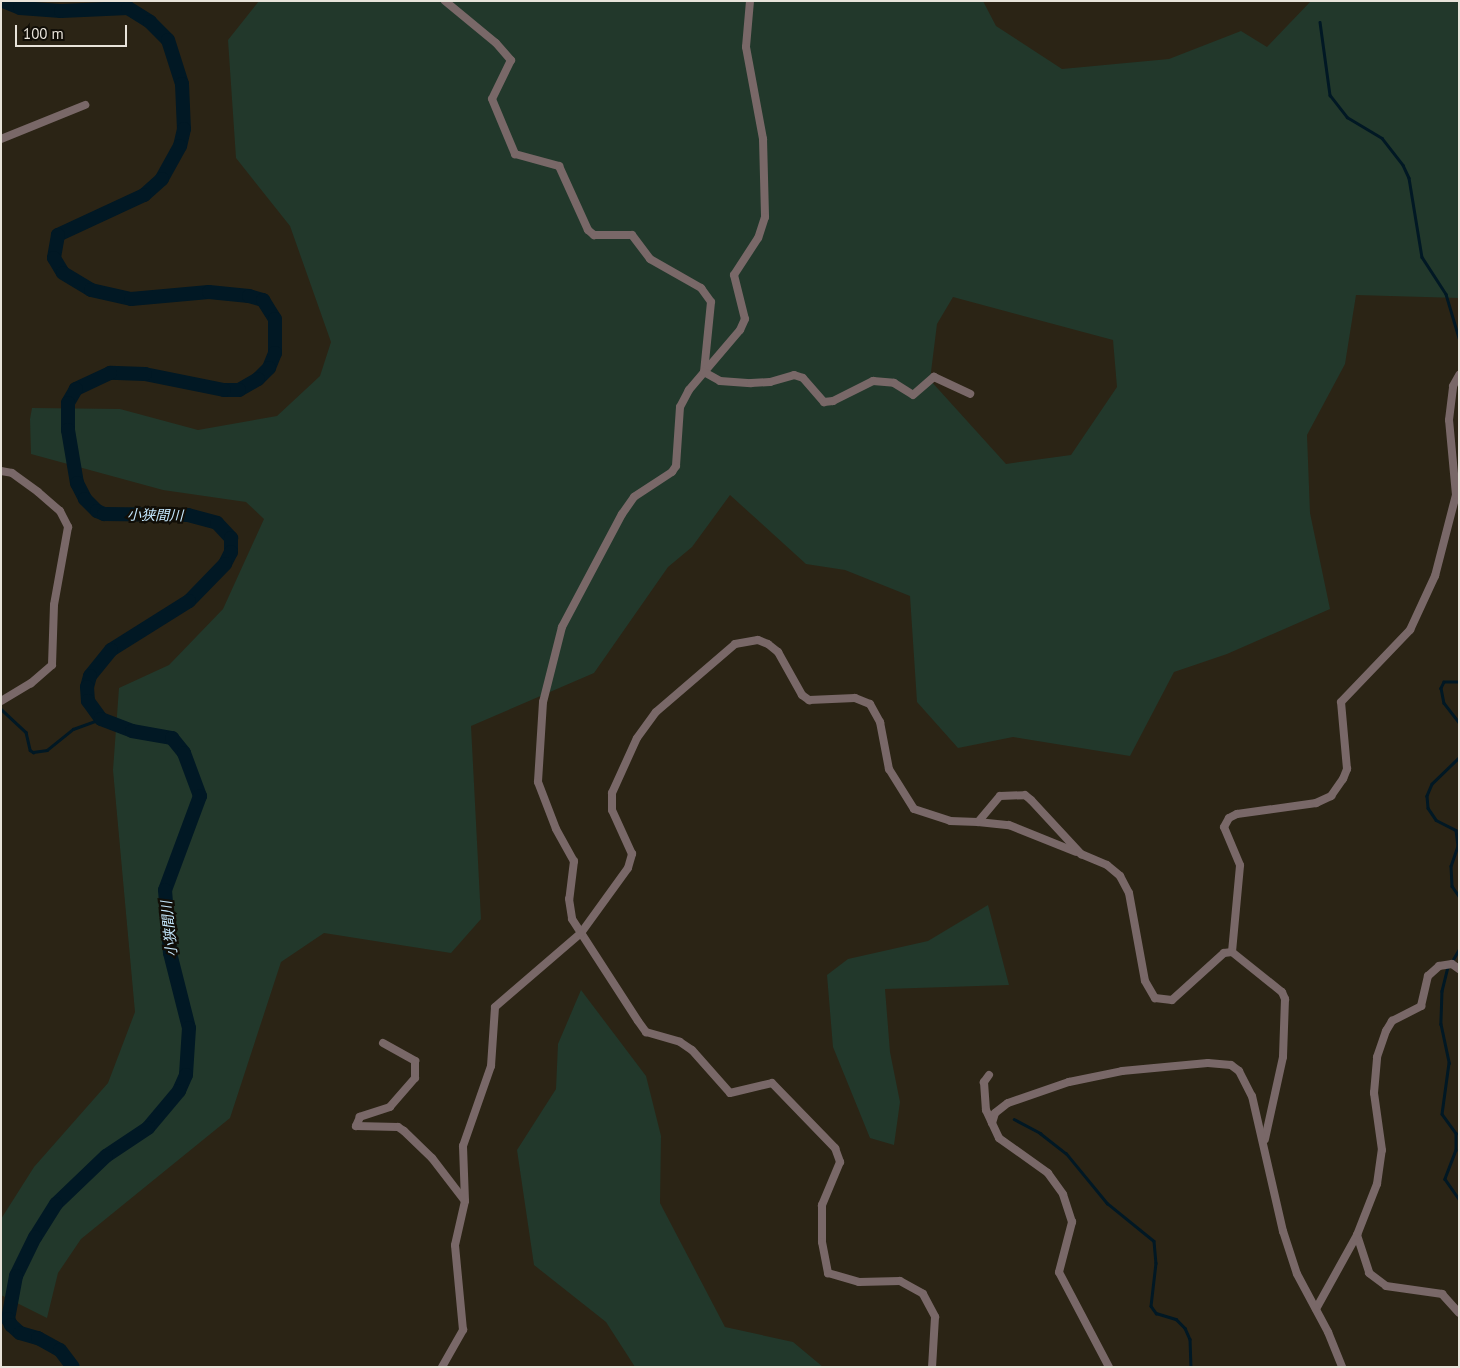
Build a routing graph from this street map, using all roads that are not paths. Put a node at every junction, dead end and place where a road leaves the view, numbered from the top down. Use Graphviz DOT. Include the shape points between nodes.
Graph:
graph roads {
  1 [pos="445,1"];
  2 [pos="750,1"];
  3 [pos="85,105"];
  4 [pos="1,139"];
  5 [pos="704,372"];
  6 [pos="1458,376"];
  7 [pos="970,394"];
  8 [pos="1,471"];
  9 [pos="1,701"];
  10 [pos="978,822"];
  11 [pos="1081,854"];
  12 [pos="581,933"];
  13 [pos="1232,952"];
  14 [pos="1459,969"];
  15 [pos="383,1043"];
  16 [pos="989,1075"];
  17 [pos="992,1123"];
  18 [pos="1264,1140"];
  19 [pos="465,1201"];
  20 [pos="1356,1235"];
  21 [pos="1316,1309"];
  22 [pos="1459,1313"];
  23 [pos="442,1367"];
  24 [pos="932,1367"];
  25 [pos="1109,1367"];
  26 [pos="1342,1367"];
  1 -- 5 [label="street" via="496,43 511,60 492,99 509,147 515,154 559,166 588,230 594,234 632,234 650,259 701,288 711,302"];
  2 -- 5 [label="street" via="746,47 763,139 765,217 758,238 734,275 744,319 740,330"];
  3 -- 4 [label="street"];
  5 -- 7 [label="street" via="720,380 751,383 794,375 802,378 824,402 833,401 873,380 894,383 913,395 934,377"];
  5 -- 12 [label="street" via="680,407 676,466 634,497 622,514 562,627 543,702 538,782 556,829 574,861 569,911"];
  6 -- 13 [label="street" via="1449,420 1456,495 1435,576 1410,630 1341,702 1347,769 1344,779 1331,796 1316,803 1237,814 1229,818 1224,827 1240,865"];
  8 -- 9 [label="street" via="12,474 38,492 60,511 68,527 54,605 52,665 31,683"];
  10 -- 11 [label="street" via="1008,825"];
  10 -- 11 [label="street" via="1000,796 1025,795 1044,811 1054,827"];
  10 -- 12 [label="street" via="936,818 914,809 889,769 880,722 870,704 855,698 809,700 802,696 778,652 758,640 744,641 735,644 656,712 637,738 612,793 612,802 630,846 631,862"];
  11 -- 13 [label="street" via="1107,865 1120,876 1129,893 1145,982 1155,998 1172,1000 1224,953"];
  12 -- 19 [label="street" via="495,1007 491,1066 463,1146"];
  12 -- 24 [label="street" via="646,1032 680,1042 692,1050 730,1093 772,1083 835,1148 840,1162 822,1205 822,1242 828,1274 859,1282 900,1281 924,1294 935,1317"];
  13 -- 18 [label="street" via="1282,992 1285,998 1283,1057"];
  14 -- 20 [label="street" via="1452,964 1439,966 1428,976 1420,1006 1392,1021 1386,1031 1378,1057 1374,1093 1382,1150 1377,1184"];
  15 -- 19 [label="street" via="415,1061 416,1078 390,1107 360,1117 356,1126 398,1127 404,1131 432,1158"];
  16 -- 17 [label="street" via="984,1082 986,1110"];
  17 -- 18 [label="street" via="994,1113 1008,1103 1069,1082 1122,1071 1208,1063 1231,1065 1239,1071 1252,1096"];
  17 -- 25 [label="street" via="1006,1145 1048,1173 1063,1194 1072,1222 1060,1272"];
  18 -- 21 [label="street" via="1283,1231 1297,1274"];
  19 -- 23 [label="street" via="455,1245 463,1330"];
  20 -- 21 [label="street"];
  20 -- 22 [label="street" via="1369,1273 1386,1286 1442,1294"];
  21 -- 26 [label="street"];
}
